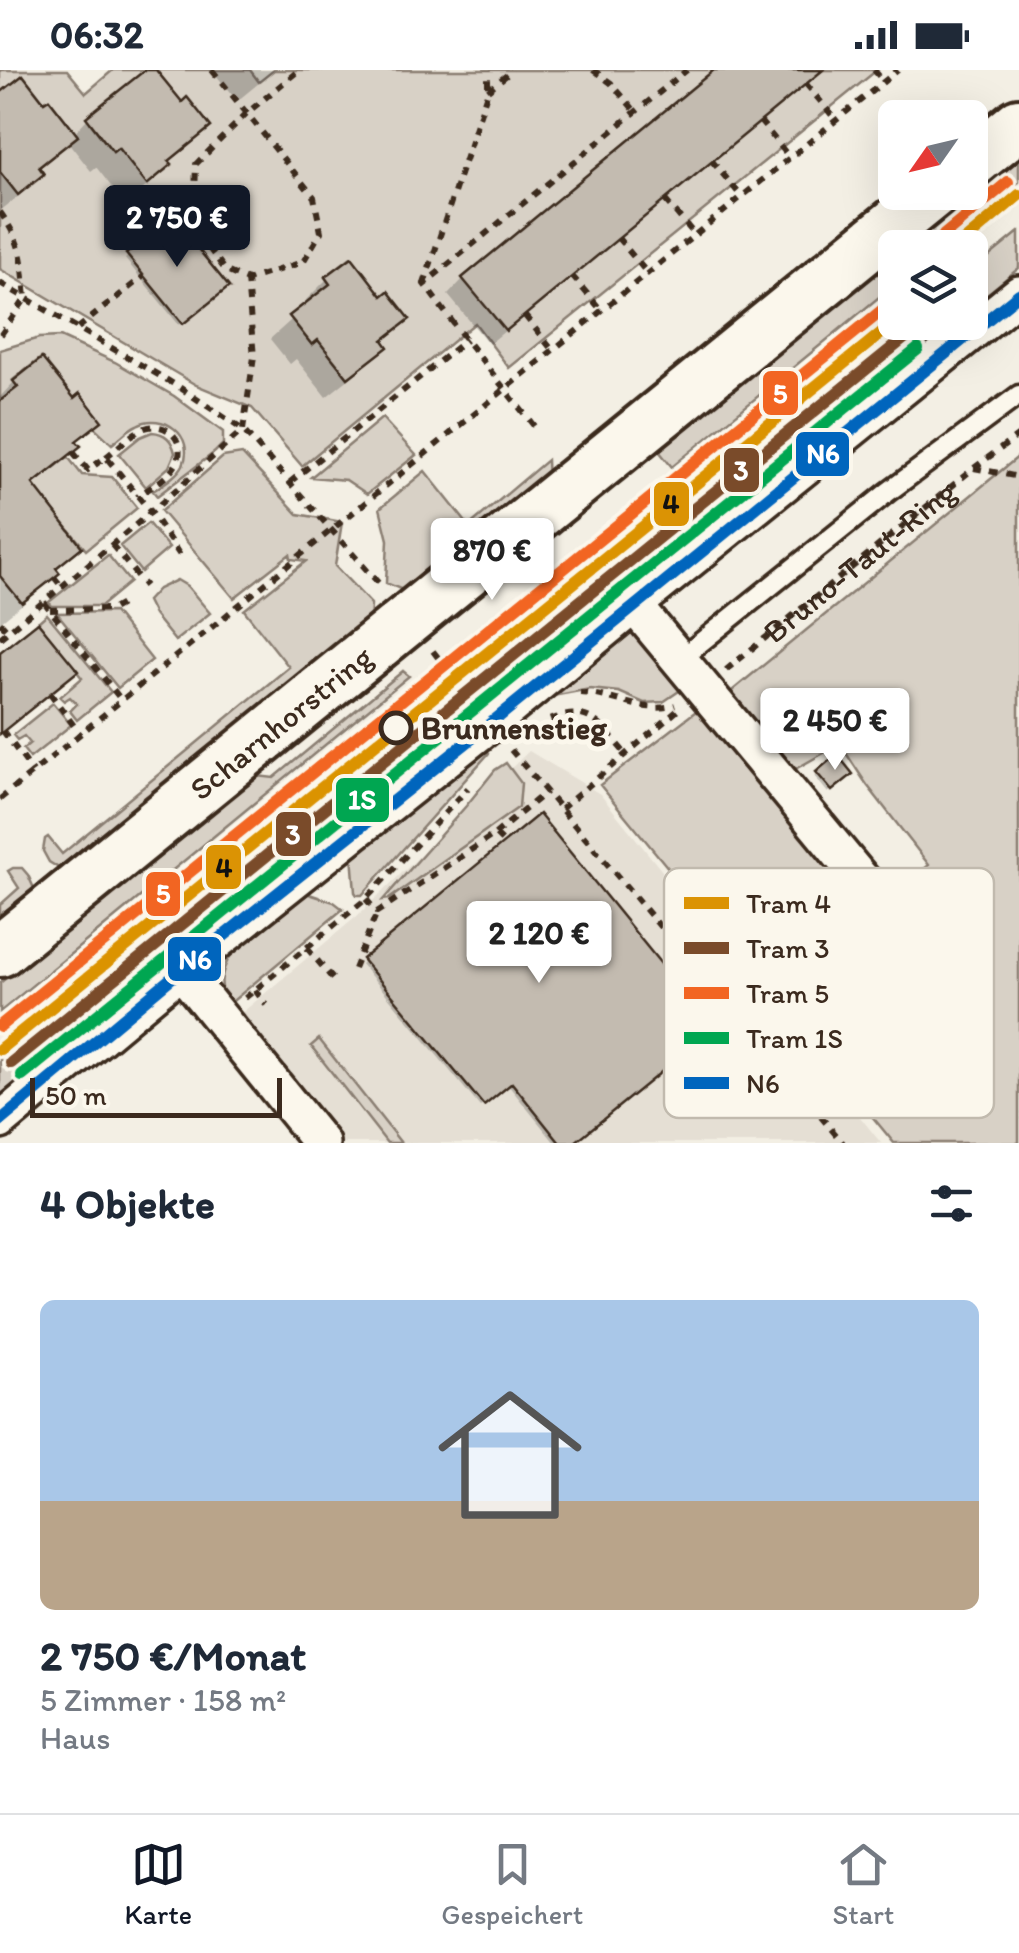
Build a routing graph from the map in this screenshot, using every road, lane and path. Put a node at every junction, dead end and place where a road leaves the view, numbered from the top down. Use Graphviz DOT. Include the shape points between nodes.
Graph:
graph roads {
  1 [pos="212,70"];
  2 [pos="299,70"];
  3 [pos="488,70"];
  4 [pos="513,70"];
  5 [pos="593,70"];
  6 [pos="687,70"];
  7 [pos="874,70"];
  8 [pos="898,70"];
  9 [pos="884,82"];
  10 [pos="806,84"];
  11 [pos="488,90"];
  12 [pos="636,112"];
  13 [pos="247,113"];
  14 [pos="836,120"];
  15 [pos="760,121"];
  16 [pos="1019,124"];
  17 [pos="988,149"];
  18 [pos="790,158"];
  19 [pos="712,161"];
  20 [pos="742,197"];
  21 [pos="665,200"];
  22 [pos="912,210"];
  23 [pos="0,212"];
  24 [pos="695,235"];
  25 [pos="618,238"];
  26 [pos="648,274"];
  27 [pos="144,276"];
  28 [pos="572,276"];
  29 [pos="247,280"];
  30 [pos="0,283"];
  31 [pos="424,284"];
  32 [pos="1019,294"];
  33 [pos="26,298"];
  34 [pos="602,312"];
  35 [pos="524,316"];
  36 [pos="78,328"];
  37 [pos="0,336"];
  38 [pos="466,340"];
  39 [pos="553,351"];
  40 [pos="505,390"];
  41 [pos="1019,395"];
  42 [pos="534,426"];
  43 [pos="243,430"];
  44 [pos="1019,434"];
  45 [pos="73,452"];
  46 [pos="106,457"];
  47 [pos="974,468"];
  48 [pos="1019,477"];
  49 [pos="290,482"];
  50 [pos="138,497"];
  51 [pos="150,512"];
  52 [pos="333,531"];
  53 [pos="112,545"];
  54 [pos="181,557"];
  55 [pos="54,578"];
  56 [pos="145,586"];
  57 [pos="62,587"];
  58 [pos="391,598"];
  59 [pos="44,602"];
  60 [pos="125,602"];
  61 [pos="634,604"];
  62 [pos="50,610"];
  63 [pos="0,622"];
  64 [pos="4,635"];
  65 [pos="11,643"];
  66 [pos="428,645"];
  67 [pos="680,660"];
  68 [pos="50,693"];
  69 [pos="574,693"];
  70 [pos="698,693"];
  71 [pos="122,700"];
  72 [pos="475,704"];
  73 [pos="538,726"];
  74 [pos="3,732"];
  75 [pos="80,734"];
  76 [pos="625,754"];
  77 [pos="518,758"];
  78 [pos="33,772"];
  79 [pos="468,788"];
  80 [pos="546,792"];
  81 [pos="0,800"];
  82 [pos="561,809"];
  83 [pos="495,834"];
  84 [pos="504,843"];
  85 [pos="852,868"];
  86 [pos="366,899"];
  87 [pos="377,912"];
  88 [pos="664,931"];
  89 [pos="307,948"];
  90 [pos="0,951"];
  91 [pos="354,969"];
  92 [pos="181,970"];
  93 [pos="337,984"];
  94 [pos="254,990"];
  95 [pos="266,1005"];
  96 [pos="221,1019"];
  97 [pos="822,1118"];
  98 [pos="0,1121"];
  99 [pos="304,1137"];
  100 [pos="843,1143"];
  1 -- 13 [label="path"];
  2 -- 13 [label="path"];
  3 -- 11 [label="path"];
  4 -- 11 [label="path"];
  5 -- 12 [label="path"];
  6 -- 12 [label="path"];
  7 -- 9 [label="path"];
  8 -- 9 [label="path"];
  9 -- 14 [label="path"];
  10 -- 14 [label="path"];
  11 -- 31 [label="path"];
  12 -- 31 [label="path"];
  13 -- 29 [label="path" via="196,164 194,228 226,271"];
  13 -- 29 [label="path" via="314,197 321,232 303,262"];
  14 -- 18 [label="path"];
  15 -- 18 [label="path"];
  16 -- 17 [label="street"];
  18 -- 20 [label="path"];
  19 -- 20 [label="path"];
  20 -- 24 [label="path"];
  21 -- 24 [label="path"];
  22 -- 90 [label="street, Scharnhorstring"];
  23 -- 33 [label="path" via="20,247"];
  24 -- 26 [label="path"];
  25 -- 26 [label="path"];
  26 -- 34 [label="path"];
  27 -- 36 [label="path"];
  28 -- 34 [label="path"];
  29 -- 43 [label="path" via="254,357"];
  30 -- 33 [label="path"];
  31 -- 38 [label="path"];
  32 -- 61 [label="street"];
  33 -- 36 [label="path"];
  33 -- 37 [label="path"];
  34 -- 39 [label="path"];
  35 -- 39 [label="path"];
  36 -- 43 [label="path"];
  38 -- 40 [label="path"];
  38 -- 49 [label="path"];
  39 -- 40 [label="path"];
  40 -- 42 [label="path"];
  40 -- 52 [label="path"];
  41 -- 67 [label="lane"];
  43 -- 49 [label="path"];
  43 -- 51 [label="path"];
  44 -- 47 [label="path, Bruno-Taut-Ring"];
  45 -- 46 [label="path" via="88,470"];
  46 -- 50 [label="path"];
  46 -- 50 [label="path" via="150,426 171,432 178,463"];
  47 -- 48 [label="path"];
  47 -- 70 [label="path, Bruno-Taut-Ring"];
  49 -- 52 [label="path"];
  50 -- 51 [label="path"];
  51 -- 53 [label="path"];
  51 -- 54 [label="path"];
  52 -- 58 [label="path"];
  52 -- 71 [label="path"];
  53 -- 56 [label="path"];
  53 -- 57 [label="path"];
  55 -- 57 [label="path"];
  57 -- 59 [label="path"];
  59 -- 62 [label="path"];
  59 -- 64 [label="path"];
  60 -- 62 [label="path" via="113,609"];
  61 -- 67 [label="street"];
  61 -- 92 [label="street"];
  62 -- 71 [label="path"];
  63 -- 64 [label="path"];
  64 -- 65 [label="path"];
  66 -- 72 [label="path"];
  67 -- 70 [label="street"];
  68 -- 75 [label="path"];
  69 -- 70 [label="path, Bruno-Taut-Ring" via="652,709"];
  70 -- 76 [label="path, Bruno-Taut-Ring"];
  70 -- 85 [label="street"];
  71 -- 75 [label="path"];
  73 -- 76 [label="path" via="570,714 588,716"];
  74 -- 78 [label="path"];
  75 -- 78 [label="path"];
  76 -- 82 [label="path, Bruno-Taut-Ring"];
  77 -- 80 [label="path"];
  78 -- 81 [label="path"];
  79 -- 86 [label="path"];
  80 -- 82 [label="path"];
  80 -- 83 [label="path"];
  82 -- 88 [label="path"];
  83 -- 84 [label="path"];
  83 -- 87 [label="path"];
  86 -- 87 [label="path"];
  86 -- 89 [label="path"];
  87 -- 91 [label="path"];
  89 -- 93 [label="path"];
  89 -- 94 [label="path"];
  92 -- 96 [label="street"];
  92 -- 98 [label="street"];
  94 -- 95 [label="path"];
  94 -- 96 [label="path"];
  96 -- 99 [label="street"];
  97 -- 100 [label="path"];
}
